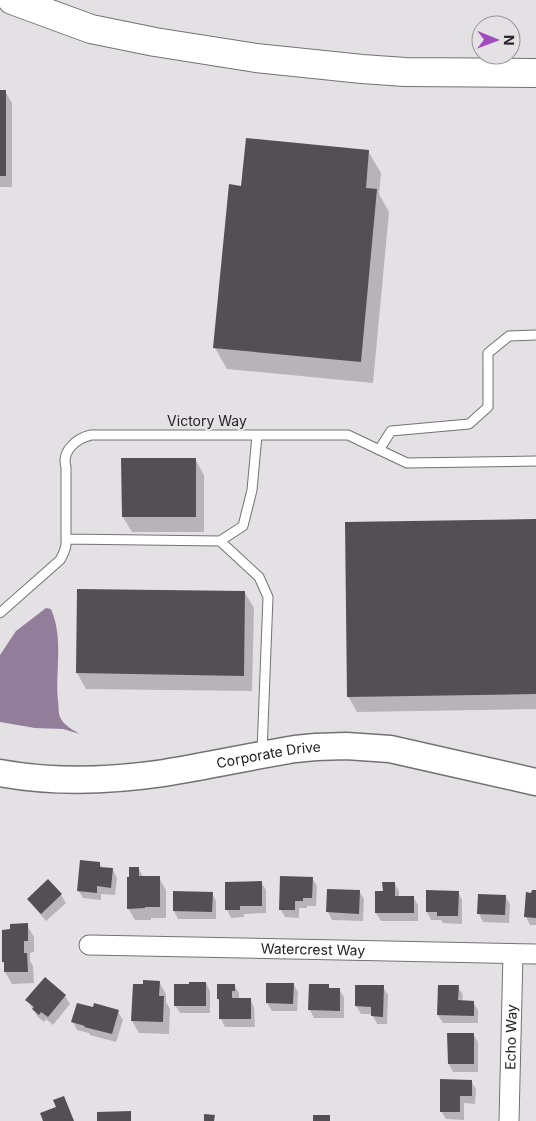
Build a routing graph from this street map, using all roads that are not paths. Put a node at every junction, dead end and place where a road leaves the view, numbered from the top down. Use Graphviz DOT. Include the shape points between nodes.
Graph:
graph roads {
  1 [pos="12,0"];
  2 [pos="536,74"];
  3 [pos="536,335"];
  4 [pos="258,435"];
  5 [pos="379,450"];
  6 [pos="536,461"];
  7 [pos="66,539"];
  8 [pos="220,541"];
  9 [pos="0,612"];
  10 [pos="262,755"];
  11 [pos="0,773"];
  12 [pos="536,782"];
  13 [pos="89,945"];
  14 [pos="513,954"];
  15 [pos="536,954"];
  16 [pos="509,1121"];
  1 -- 2 [label="highway" via="91,29 256,58 362,70"];
  3 -- 5 [label="lane" via="509,336 488,353 488,407 469,424 391,431"];
  4 -- 5 [label="lane, Victory Way" via="348,435"];
  4 -- 7 [label="lane, Victory Way" via="91,435 81,438 70,447 65,460"];
  4 -- 8 [label="lane" via="252,490 243,526"];
  5 -- 6 [label="lane, Victory Way" via="407,463"];
  7 -- 8 [label="lane"];
  7 -- 9 [label="lane, Victory Way" via="60,560"];
  8 -- 10 [label="lane" via="259,577 268,598"];
  10 -- 11 [label="street, Corporate Drive" via="120,778 62,779"];
  10 -- 12 [label="street, Corporate Drive" via="316,747 368,747"];
  13 -- 14 [label="street, Watercrest Way"];
  14 -- 15 [label="street, Watercrest Way"];
  14 -- 16 [label="street, Echo Way"];
}
